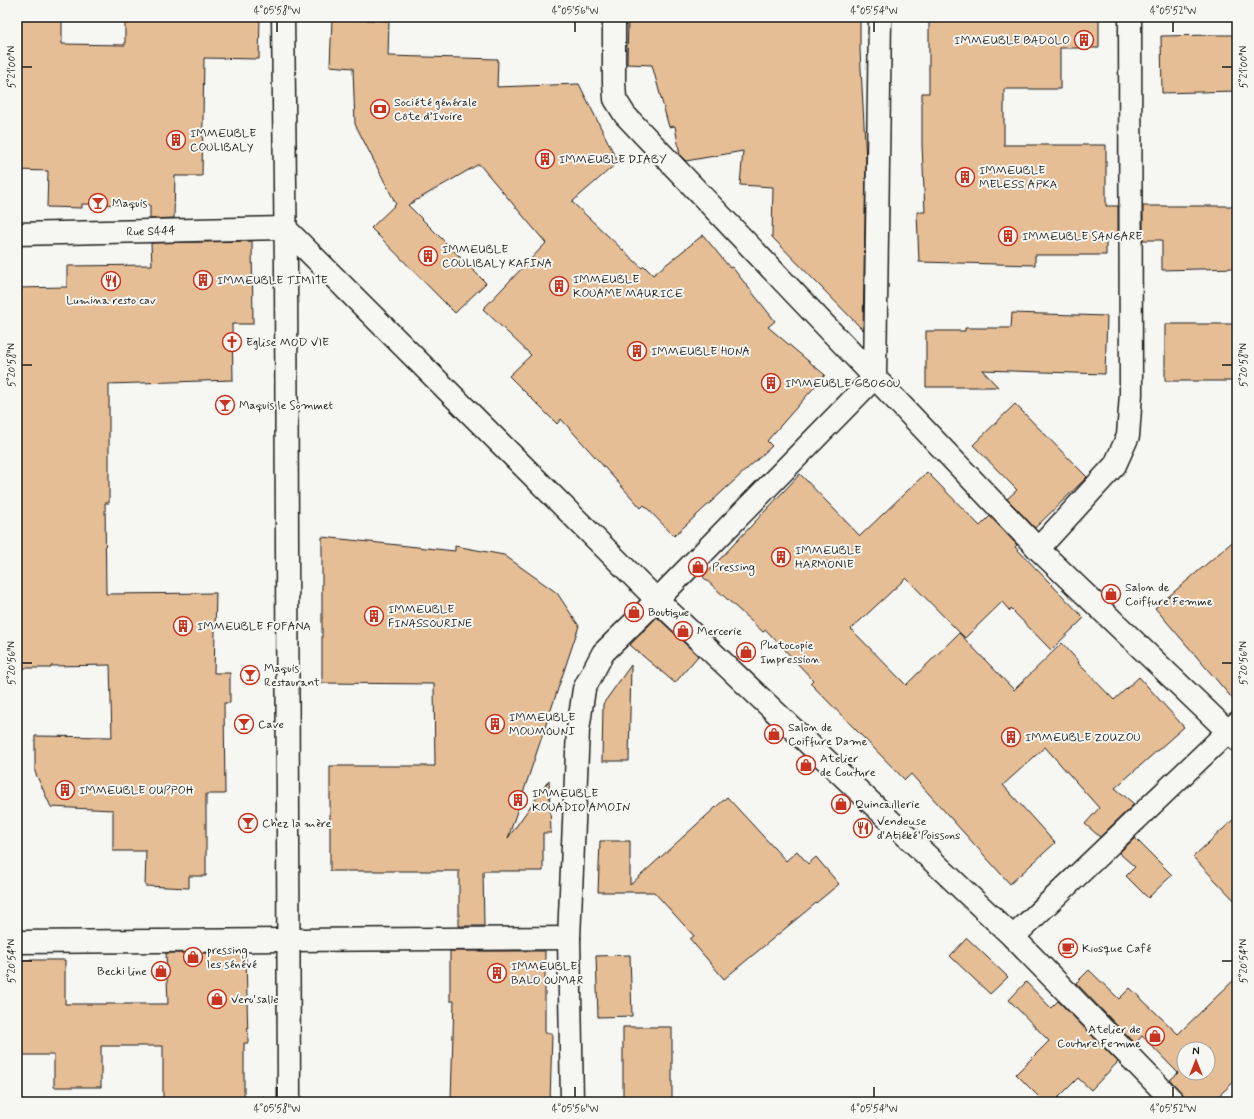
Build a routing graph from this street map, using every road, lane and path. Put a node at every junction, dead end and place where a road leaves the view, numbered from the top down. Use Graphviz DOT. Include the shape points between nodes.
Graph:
graph roads {
  1 [pos="283,17"];
  2 [pos="614,17"];
  3 [pos="880,17"];
  4 [pos="1130,17"];
  5 [pos="285,228"];
  6 [pos="17,234"];
  7 [pos="875,378"];
  8 [pos="1038,549"];
  9 [pos="657,600"];
  10 [pos="1234,731"];
  11 [pos="1013,937"];
  12 [pos="569,938"];
  13 [pos="289,940"];
  14 [pos="17,942"];
  15 [pos="289,1102"];
  16 [pos="572,1102"];
  17 [pos="1174,1102"];
  1 -- 5 [label="street"];
  2 -- 7 [label="street" via="615,99 625,115"];
  3 -- 7 [label="street"];
  4 -- 8 [label="street" via="1131,394 1128,436 1114,465"];
  5 -- 6 [label="street, Rue S444"];
  5 -- 9 [label="street"];
  5 -- 13 [label="street"];
  7 -- 8 [label="street"];
  7 -- 9 [label="street"];
  8 -- 10 [label="street"];
  9 -- 11 [label="street"];
  9 -- 12 [label="street" via="603,653 584,688 578,730"];
  10 -- 11 [label="street"];
  11 -- 17 [label="street"];
  12 -- 13 [label="street"];
  12 -- 16 [label="street"];
  13 -- 14 [label="street"];
  13 -- 15 [label="street"];
}
